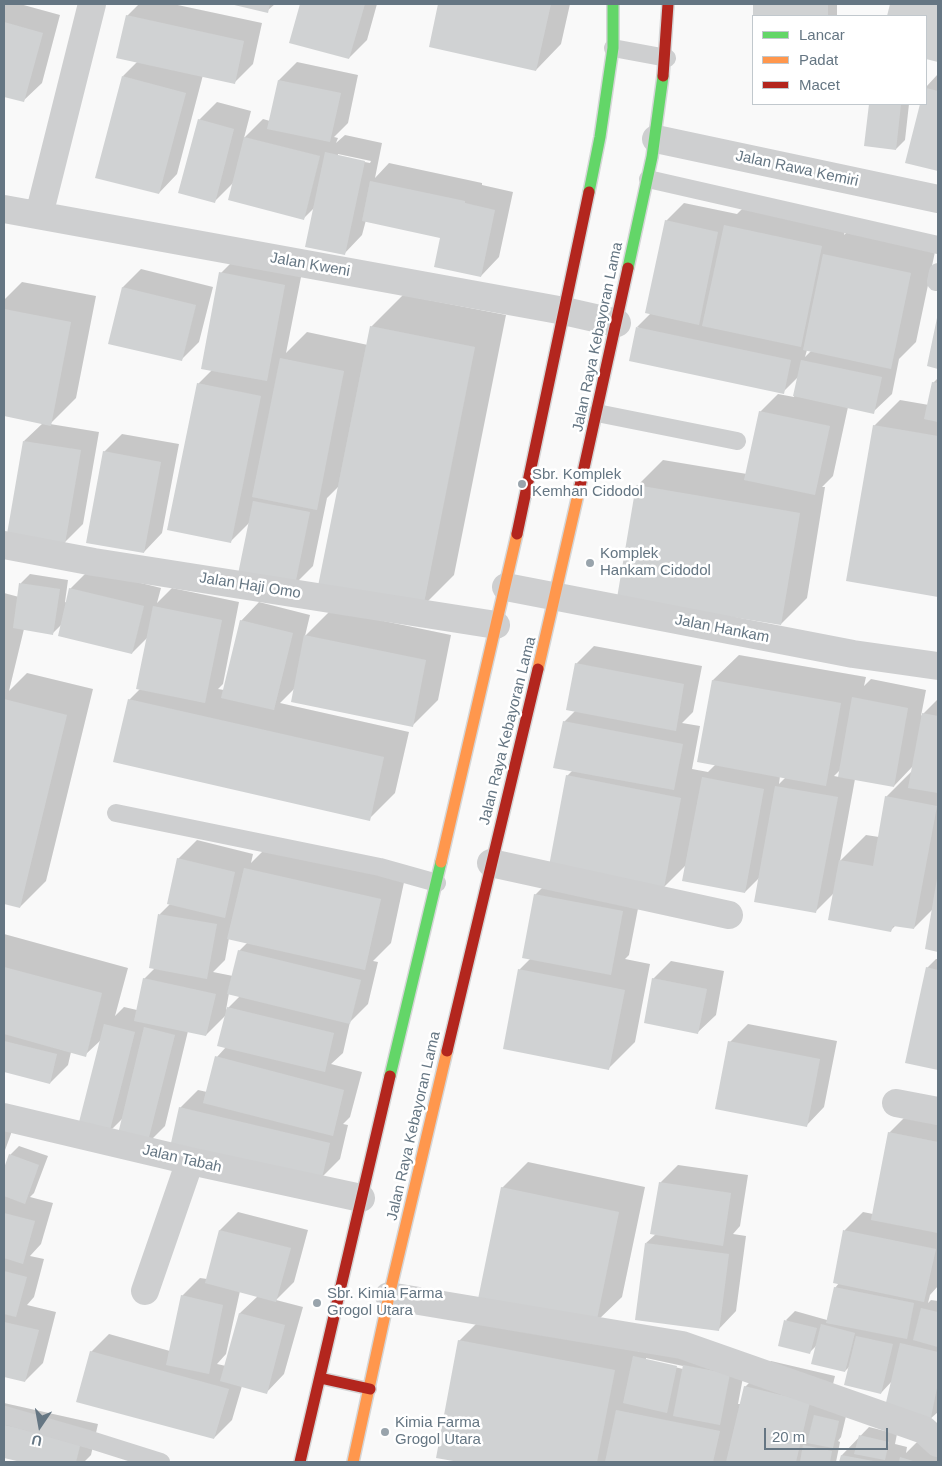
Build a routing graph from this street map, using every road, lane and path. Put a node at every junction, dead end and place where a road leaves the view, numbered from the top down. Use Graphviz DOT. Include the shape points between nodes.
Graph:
graph roads {
  1 [pos="92,4"];
  2 [pos="613,4"];
  3 [pos="668,4"];
  4 [pos="613,48"];
  5 [pos="667,58"];
  6 [pos="656,139"];
  7 [pos="648,179"];
  8 [pos="938,199"];
  9 [pos="4,209"];
  10 [pos="39,215"];
  11 [pos="938,245"];
  12 [pos="564,312"];
  13 [pos="616,322"];
  14 [pos="597,413"];
  15 [pos="737,441"];
  16 [pos="4,545"];
  17 [pos="506,586"];
  18 [pos="555,597"];
  19 [pos="496,625"];
  20 [pos="938,666"];
  21 [pos="116,813"];
  22 [pos="491,863"];
  23 [pos="437,883"];
  24 [pos="729,915"];
  25 [pos="896,1103"];
  26 [pos="938,1111"];
  27 [pos="4,1117"];
  28 [pos="190,1161"];
  29 [pos="361,1198"];
  30 [pos="145,1291"];
  31 [pos="389,1296"];
  32 [pos="320,1378"];
  33 [pos="370,1389"];
  34 [pos="4,1415"];
  35 [pos="938,1443"];
  36 [pos="161,1462"];
  37 [pos="300,1462"];
  38 [pos="353,1462"];
  1 -- 10 [label="street"];
  2 -- 4 [label="main road"];
  3 -- 5 [label="main road, Jalan Raya Kebayoran Lama"];
  4 -- 5 [label="lane"];
  4 -- 12 [label="main road" via="600,137"];
  5 -- 6 [label="main road, Jalan Raya Kebayoran Lama"];
  6 -- 7 [label="main road, Jalan Raya Kebayoran Lama"];
  6 -- 8 [label="street, Jalan Rawa Kemiri"];
  7 -- 11 [label="lane"];
  7 -- 13 [label="main road, Jalan Raya Kebayoran Lama"];
  9 -- 10 [label="street, Jalan Kweni"];
  10 -- 12 [label="street, Jalan Kweni"];
  12 -- 13 [label="street, Jalan Kweni"];
  12 -- 17 [label="main road"];
  13 -- 14 [label="main road, Jalan Raya Kebayoran Lama"];
  14 -- 15 [label="lane"];
  14 -- 18 [label="main road, Jalan Raya Kebayoran Lama"];
  16 -- 19 [label="street, Jalan Haji Omo"];
  17 -- 18 [label="street, Jalan Hankam"];
  17 -- 19 [label="main road"];
  18 -- 20 [label="street, Jalan Hankam" via="853,654"];
  18 -- 22 [label="main road, Jalan Raya Kebayoran Lama"];
  19 -- 23 [label="main road"];
  21 -- 23 [label="lane" via="380,867"];
  22 -- 24 [label="street"];
  22 -- 31 [label="main road, Jalan Raya Kebayoran Lama"];
  23 -- 29 [label="main road"];
  25 -- 26 [label="street"];
  27 -- 28 [label="street, Jalan Tabah"];
  28 -- 29 [label="street, Jalan Tabah"];
  28 -- 30 [label="street"];
  29 -- 32 [label="main road"];
  31 -- 33 [label="main road, Jalan Raya Kebayoran Lama"];
  31 -- 35 [label="street" via="682,1345 924,1430"];
  32 -- 33 [label="main road"];
  32 -- 37 [label="main road"];
  33 -- 38 [label="main road, Jalan Raya Kebayoran Lama"];
  34 -- 36 [label="lane"];
}
